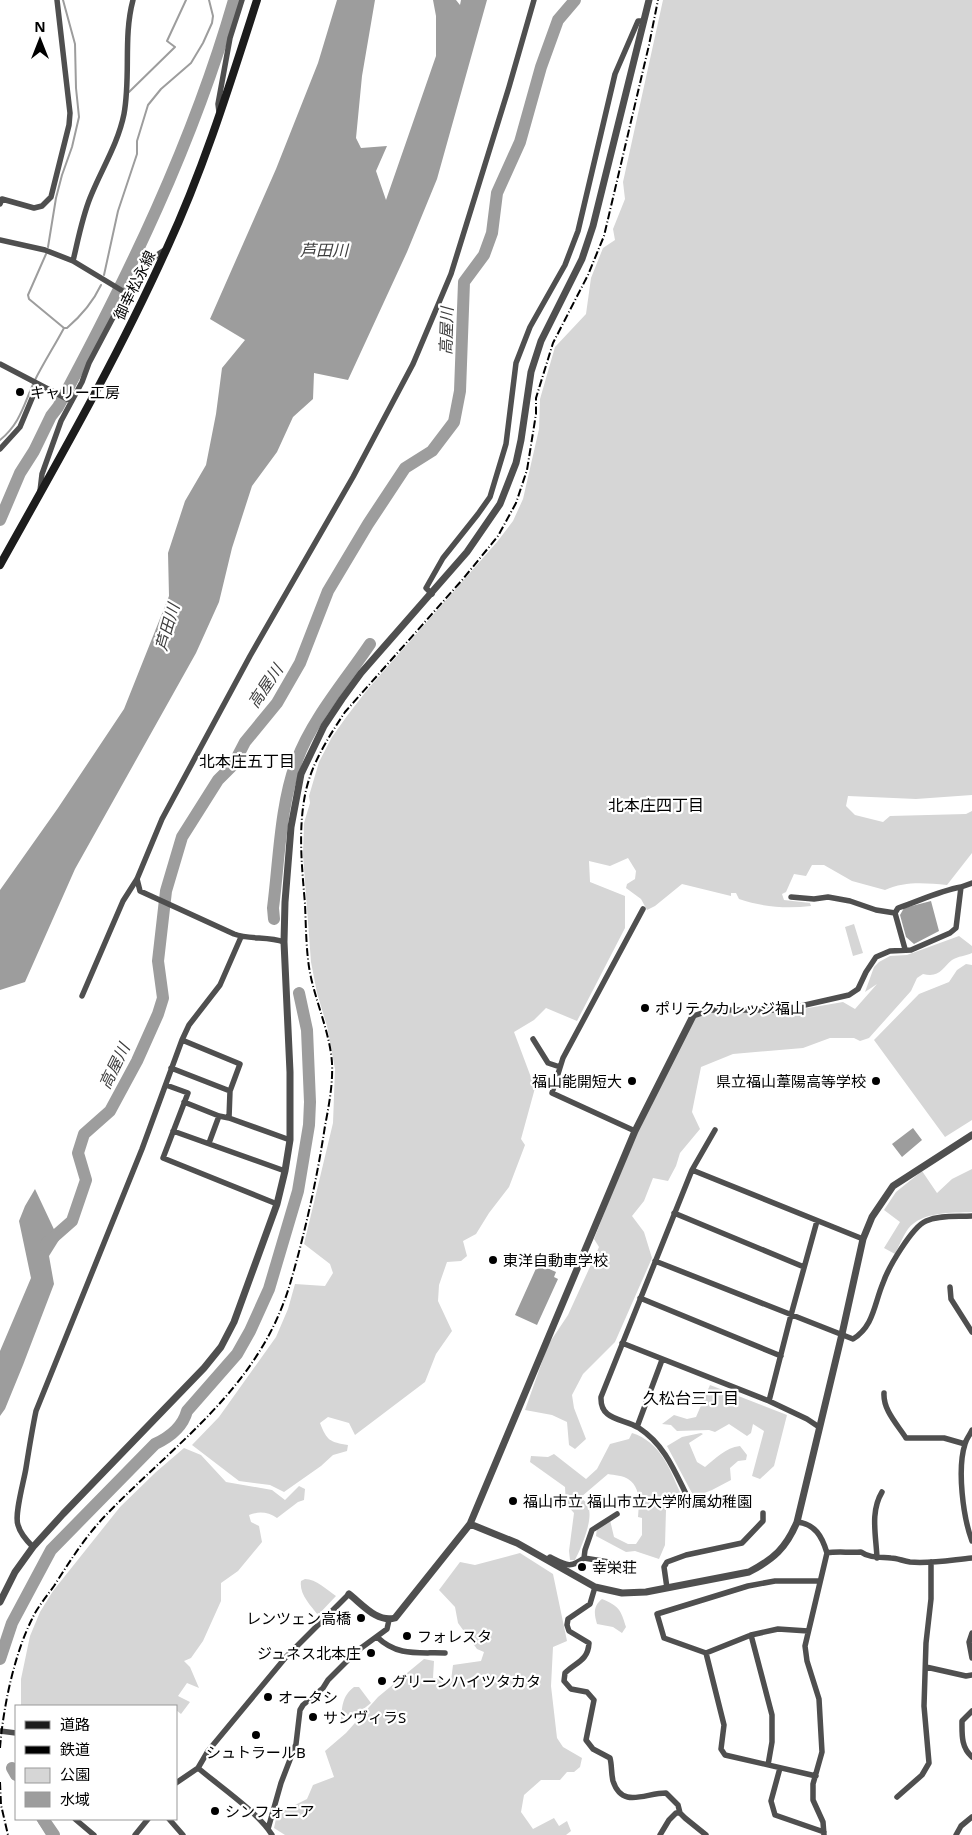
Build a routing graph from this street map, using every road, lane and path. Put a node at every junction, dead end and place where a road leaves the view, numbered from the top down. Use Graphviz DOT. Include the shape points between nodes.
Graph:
graph roads {
  1 [pos="57,0"];
  2 [pos="133,0"];
  3 [pos="242,0"];
  4 [pos="257,0"];
  5 [pos="534,0"];
  6 [pos="649,0"];
  7 [pos="644,21"];
  8 [pos="219,119"];
  9 [pos="0,204"];
  10 [pos="0,240"];
  11 [pos="167,248"];
  12 [pos="73,261"];
  13 [pos="124,292"];
  14 [pos="0,364"];
  15 [pos="35,382"];
  16 [pos="66,398"];
  17 [pos="0,449"];
  18 [pos="39,496"];
  19 [pos="0,565"];
  20 [pos="432,594"];
  21 [pos="137,879"];
  22 [pos="972,883"];
  23 [pos="961,887"];
  24 [pos="791,897"];
  25 [pos="643,909"];
  26 [pos="895,913"];
  27 [pos="241,937"];
  28 [pos="284,942"];
  29 [pos="904,949"];
  30 [pos="82,996"];
  31 [pos="693,1016"];
  32 [pos="533,1039"];
  33 [pos="182,1040"];
  34 [pos="560,1067"];
  35 [pos="171,1068"];
  36 [pos="166,1085"];
  37 [pos="230,1091"];
  38 [pos="184,1102"];
  39 [pos="219,1116"];
  40 [pos="229,1118"];
  41 [pos="715,1130"];
  42 [pos="173,1131"];
  43 [pos="635,1131"];
  44 [pos="972,1135"];
  45 [pos="290,1140"];
  46 [pos="209,1143"];
  47 [pos="692,1170"];
  48 [pos="285,1171"];
  49 [pos="277,1204"];
  50 [pos="674,1213"];
  51 [pos="972,1216"];
  52 [pos="817,1221"];
  53 [pos="863,1239"];
  54 [pos="655,1261"];
  55 [pos="804,1268"];
  56 [pos="950,1287"];
  57 [pos="640,1298"];
  58 [pos="791,1315"];
  59 [pos="972,1332"];
  60 [pos="842,1334"];
  61 [pos="622,1343"];
  62 [pos="781,1356"];
  63 [pos="662,1360"];
  64 [pos="884,1393"];
  65 [pos="770,1402"];
  66 [pos="637,1427"];
  67 [pos="819,1427"];
  68 [pos="972,1430"];
  69 [pos="965,1444"];
  70 [pos="882,1492"];
  71 [pos="688,1498"];
  72 [pos="763,1513"];
  73 [pos="617,1514"];
  74 [pos="796,1522"];
  75 [pos="470,1524"];
  76 [pos="972,1541"];
  77 [pos="34,1547"];
  78 [pos="827,1553"];
  79 [pos="584,1558"];
  80 [pos="877,1558"];
  81 [pos="972,1558"];
  82 [pos="547,1560"];
  83 [pos="931,1562"];
  84 [pos="615,1563"];
  85 [pos="820,1581"];
  86 [pos="595,1587"];
  87 [pos="668,1588"];
  88 [pos="350,1594"];
  89 [pos="0,1602"];
  90 [pos="389,1620"];
  91 [pos="808,1631"];
  92 [pos="972,1633"];
  93 [pos="752,1635"];
  94 [pos="377,1638"];
  95 [pos="444,1653"];
  96 [pos="706,1653"];
  97 [pos="972,1658"];
  98 [pos="926,1667"];
  99 [pos="972,1675"];
  100 [pos="972,1712"];
  101 [pos="0,1731"];
  102 [pos="15,1733"];
  103 [pos="972,1757"];
  104 [pos="768,1765"];
  105 [pos="198,1768"];
  106 [pos="780,1768"];
  107 [pos="816,1776"];
  108 [pos="178,1782"];
  109 [pos="897,1797"];
  110 [pos="680,1813"];
  111 [pos="972,1817"];
  112 [pos="76,1820"];
  113 [pos="147,1820"];
  114 [pos="171,1820"];
  115 [pos="270,1832"];
  116 [pos="824,1834"];
  117 [pos="94,1835"];
  118 [pos="135,1835"];
  119 [pos="183,1835"];
  120 [pos="660,1835"];
  121 [pos="706,1835"];
  122 [pos="956,1835"];
  1 -- 9 [label="street" via="70,113 54,190 42,206 34,208 2,199"];
  2 -- 12 [label="street" via="128,21 124,112 89,200"];
  3 -- 8 [label="street" via="230,38 218,104"];
  4 -- 8 [label="main road, 御幸松永線"];
  5 -- 21 [label="street" via="451,274 413,364 162,819"];
  6 -- 7 [label="street"];
  7 -- 20 [label="street" via="593,226 582,259 541,341 531,372 521,440 508,486 490,521"];
  7 -- 20 [label="street" via="638,21 615,74 578,231 565,265 530,327 516,364 506,444 490,496 443,558 426,588"];
  8 -- 11 [label="main road, 御幸松永線"];
  10 -- 12 [label="street" via="45,250"];
  11 -- 13 [label="street" via="157,254"];
  11 -- 18 [label="main road, 御幸松永線"];
  12 -- 13 [label="street"];
  13 -- 16 [label="street" via="82,382"];
  14 -- 15 [label="street"];
  15 -- 16 [label="street"];
  15 -- 17 [label="street" via="20,427"];
  16 -- 18 [label="street" via="42,474"];
  18 -- 19 [label="main road, 御幸松永線"];
  20 -- 28 [label="street" via="356,680 324,726 301,774 291,827"];
  21 -- 27 [label="street" via="140,891"];
  21 -- 30 [label="street" via="123,901"];
  22 -- 23 [label="street"];
  23 -- 26 [label="street" via="898,908"];
  23 -- 29 [label="street" via="956,928 950,934 911,950"];
  24 -- 26 [label="street" via="828,897"];
  25 -- 34 [label="street"];
  26 -- 29 [label="street"];
  27 -- 28 [label="street"];
  27 -- 33 [label="street" via="220,985"];
  28 -- 45 [label="street"];
  29 -- 31 [label="street" via="876,957 858,989 849,995 783,1010 711,1010"];
  31 -- 43 [label="street"];
  32 -- 34 [label="street" via="548,1063"];
  33 -- 35 [label="street"];
  33 -- 37 [label="street" via="240,1064"];
  34 -- 43 [label="street" via="552,1094"];
  35 -- 36 [label="street"];
  35 -- 37 [label="street"];
  36 -- 38 [label="street" via="188,1094"];
  36 -- 77 [label="street" via="36,1411 17,1525"];
  37 -- 40 [label="street"];
  38 -- 39 [label="street"];
  38 -- 42 [label="street"];
  39 -- 40 [label="street"];
  39 -- 46 [label="street"];
  40 -- 45 [label="street"];
  41 -- 47 [label="street"];
  42 -- 46 [label="street"];
  42 -- 49 [label="street" via="163,1158"];
  43 -- 75 [label="street"];
  44 -- 53 [label="street" via="893,1186 872,1217"];
  45 -- 48 [label="street"];
  46 -- 48 [label="street"];
  47 -- 50 [label="street"];
  47 -- 52 [label="street"];
  48 -- 49 [label="street"];
  49 -- 77 [label="street" via="234,1322 221,1347"];
  50 -- 54 [label="street"];
  50 -- 55 [label="street"];
  51 -- 60 [label="street" via="936,1218 918,1226 883,1283 868,1326 853,1339"];
  52 -- 53 [label="street"];
  52 -- 55 [label="street"];
  53 -- 60 [label="street"];
  54 -- 57 [label="street"];
  54 -- 58 [label="street"];
  55 -- 58 [label="street"];
  56 -- 59 [label="street" via="951,1299"];
  57 -- 61 [label="street"];
  57 -- 62 [label="street"];
  58 -- 60 [label="street"];
  58 -- 62 [label="street"];
  60 -- 67 [label="street"];
  61 -- 63 [label="street"];
  61 -- 66 [label="street" via="601,1397 601,1406 605,1413"];
  62 -- 65 [label="street"];
  63 -- 65 [label="street"];
  63 -- 66 [label="street"];
  64 -- 69 [label="street" via="889,1413 906,1438 944,1438"];
  65 -- 67 [label="street"];
  66 -- 71 [label="street" via="659,1444"];
  67 -- 74 [label="street"];
  68 -- 69 [label="street"];
  69 -- 76 [label="street" via="963,1493 966,1523"];
  70 -- 80 [label="street" via="874,1513"];
  72 -- 87 [label="street" via="763,1521 742,1543 667,1562 664,1567"];
  73 -- 79 [label="street" via="592,1530"];
  74 -- 78 [label="street" via="815,1529"];
  74 -- 87 [label="street" via="780,1551 749,1572"];
  75 -- 82 [label="street" via="517,1543"];
  75 -- 90 [label="street" via="395,1618"];
  77 -- 89 [label="street" via="15,1572"];
  78 -- 80 [label="street" via="861,1552"];
  78 -- 85 [label="street"];
  79 -- 82 [label="street" via="575,1565 566,1565 550,1557"];
  79 -- 84 [label="street"];
  80 -- 83 [label="street"];
  81 -- 83 [label="street"];
  82 -- 86 [label="street"];
  83 -- 98 [label="street"];
  85 -- 91 [label="street"];
  85 -- 96 [label="street" via="775,1581 748,1586 657,1614 664,1638"];
  86 -- 87 [label="street" via="622,1593"];
  86 -- 110 [label="street" via="590,1604 568,1619 567,1625 568,1631 589,1643 586,1657 565,1673 564,1681 571,1689 588,1692 594,1700 586,1740 593,1749 610,1758 612,1779 622,1796 666,1793"];
  88 -- 90 [label="street" via="369,1610"];
  88 -- 105 [label="street" via="286,1657 208,1751"];
  90 -- 94 [label="street" via="388,1629"];
  91 -- 93 [label="street" via="778,1629"];
  91 -- 107 [label="street" via="807,1661 820,1699 822,1732 822,1752"];
  92 -- 97 [label="street" via="969,1642"];
  93 -- 96 [label="street"];
  93 -- 104 [label="street" via="772,1715 773,1736"];
  94 -- 95 [label="street" via="400,1652"];
  94 -- 115 [label="street" via="356,1651 323,1688 303,1704 296,1744 281,1783"];
  96 -- 104 [label="street" via="724,1725 721,1749 725,1755"];
  98 -- 99 [label="street"];
  98 -- 109 [label="street" via="924,1706 929,1763 922,1775"];
  100 -- 103 [label="street" via="962,1721 962,1740"];
  101 -- 102 [label="street"];
  104 -- 106 [label="street"];
  105 -- 108 [label="street"];
  105 -- 115 [label="street"];
  106 -- 107 [label="street"];
  106 -- 116 [label="street" via="771,1801 775,1816"];
  107 -- 116 [label="street" via="813,1800 823,1822"];
  110 -- 120 [label="street" via="669,1820"];
  110 -- 121 [label="street"];
  111 -- 122 [label="street"];
  112 -- 117 [label="street"];
  113 -- 118 [label="street"];
  114 -- 119 [label="street"];
}
